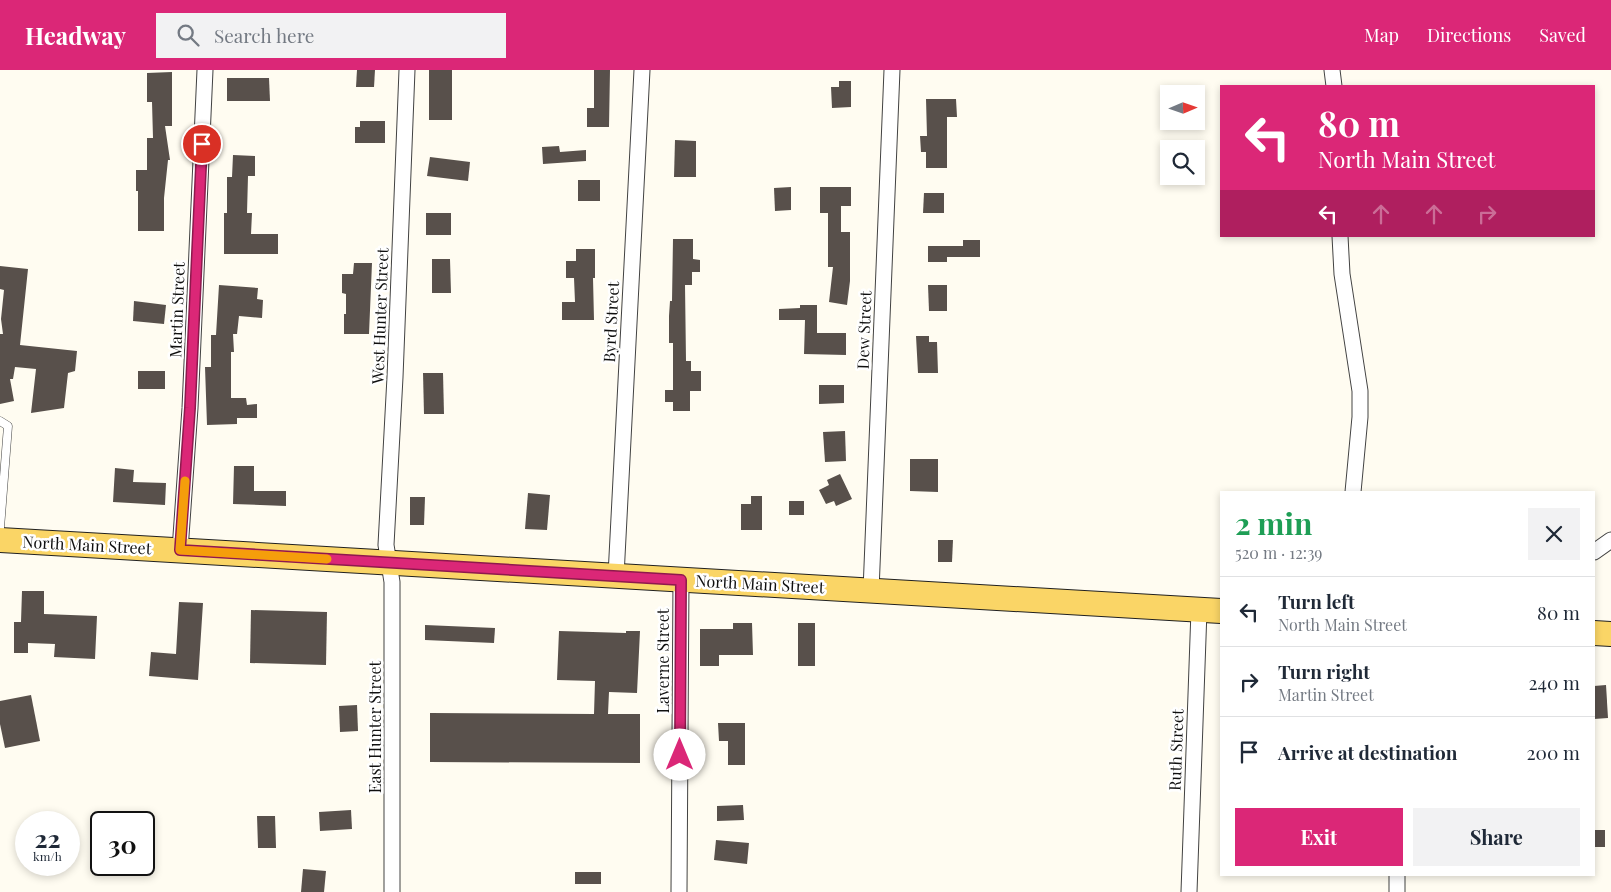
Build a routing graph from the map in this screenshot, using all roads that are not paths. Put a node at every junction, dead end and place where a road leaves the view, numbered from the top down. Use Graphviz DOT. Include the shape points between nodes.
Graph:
graph roads {
  1 [pos="205,70"];
  2 [pos="407,70"];
  3 [pos="642,70"];
  4 [pos="892,70"];
  5 [pos="1332,70"];
  6 [pos="1334,85"];
  7 [pos="1340,237"];
  8 [pos="0,421"];
  9 [pos="1353,491"];
  10 [pos="0,528"];
  11 [pos="0,540"];
  12 [pos="1611,540"];
  13 [pos="180,550"];
  14 [pos="1595,551"];
  15 [pos="389,563"];
  16 [pos="616,576"];
  17 [pos="681,580"];
  18 [pos="871,591"];
  19 [pos="1210,611"];
  20 [pos="1595,633"];
  21 [pos="1611,634"];
  22 [pos="1397,876"];
  23 [pos="392,892"];
  24 [pos="679,892"];
  25 [pos="1189,892"];
  26 [pos="1397,892"];
  1 -- 13 [label="street, Martin Street" via="190,408"];
  2 -- 15 [label="street, West Hunter Street" via="386,545"];
  3 -- 16 [label="street, Byrd Street"];
  4 -- 18 [label="street, Dew Street"];
  5 -- 6 [label="street"];
  7 -- 9 [label="street" via="1342,274 1360,391"];
  8 -- 10 [label="lane" via="8,426"];
  11 -- 13 [label="main road, North Main Street"];
  12 -- 14 [label="street"];
  13 -- 15 [label="main road, North Main Street"];
  15 -- 16 [label="main road, North Main Street"];
  15 -- 23 [label="street, East Hunter Street" via="393,674"];
  16 -- 17 [label="main road, North Main Street"];
  17 -- 18 [label="main road, North Main Street"];
  17 -- 24 [label="street, Laverne Street"];
  18 -- 19 [label="main road, North Main Street"];
  19 -- 25 [label="street, Ruth Street"];
  20 -- 21 [label="main road"];
  22 -- 26 [label="street"];
}
